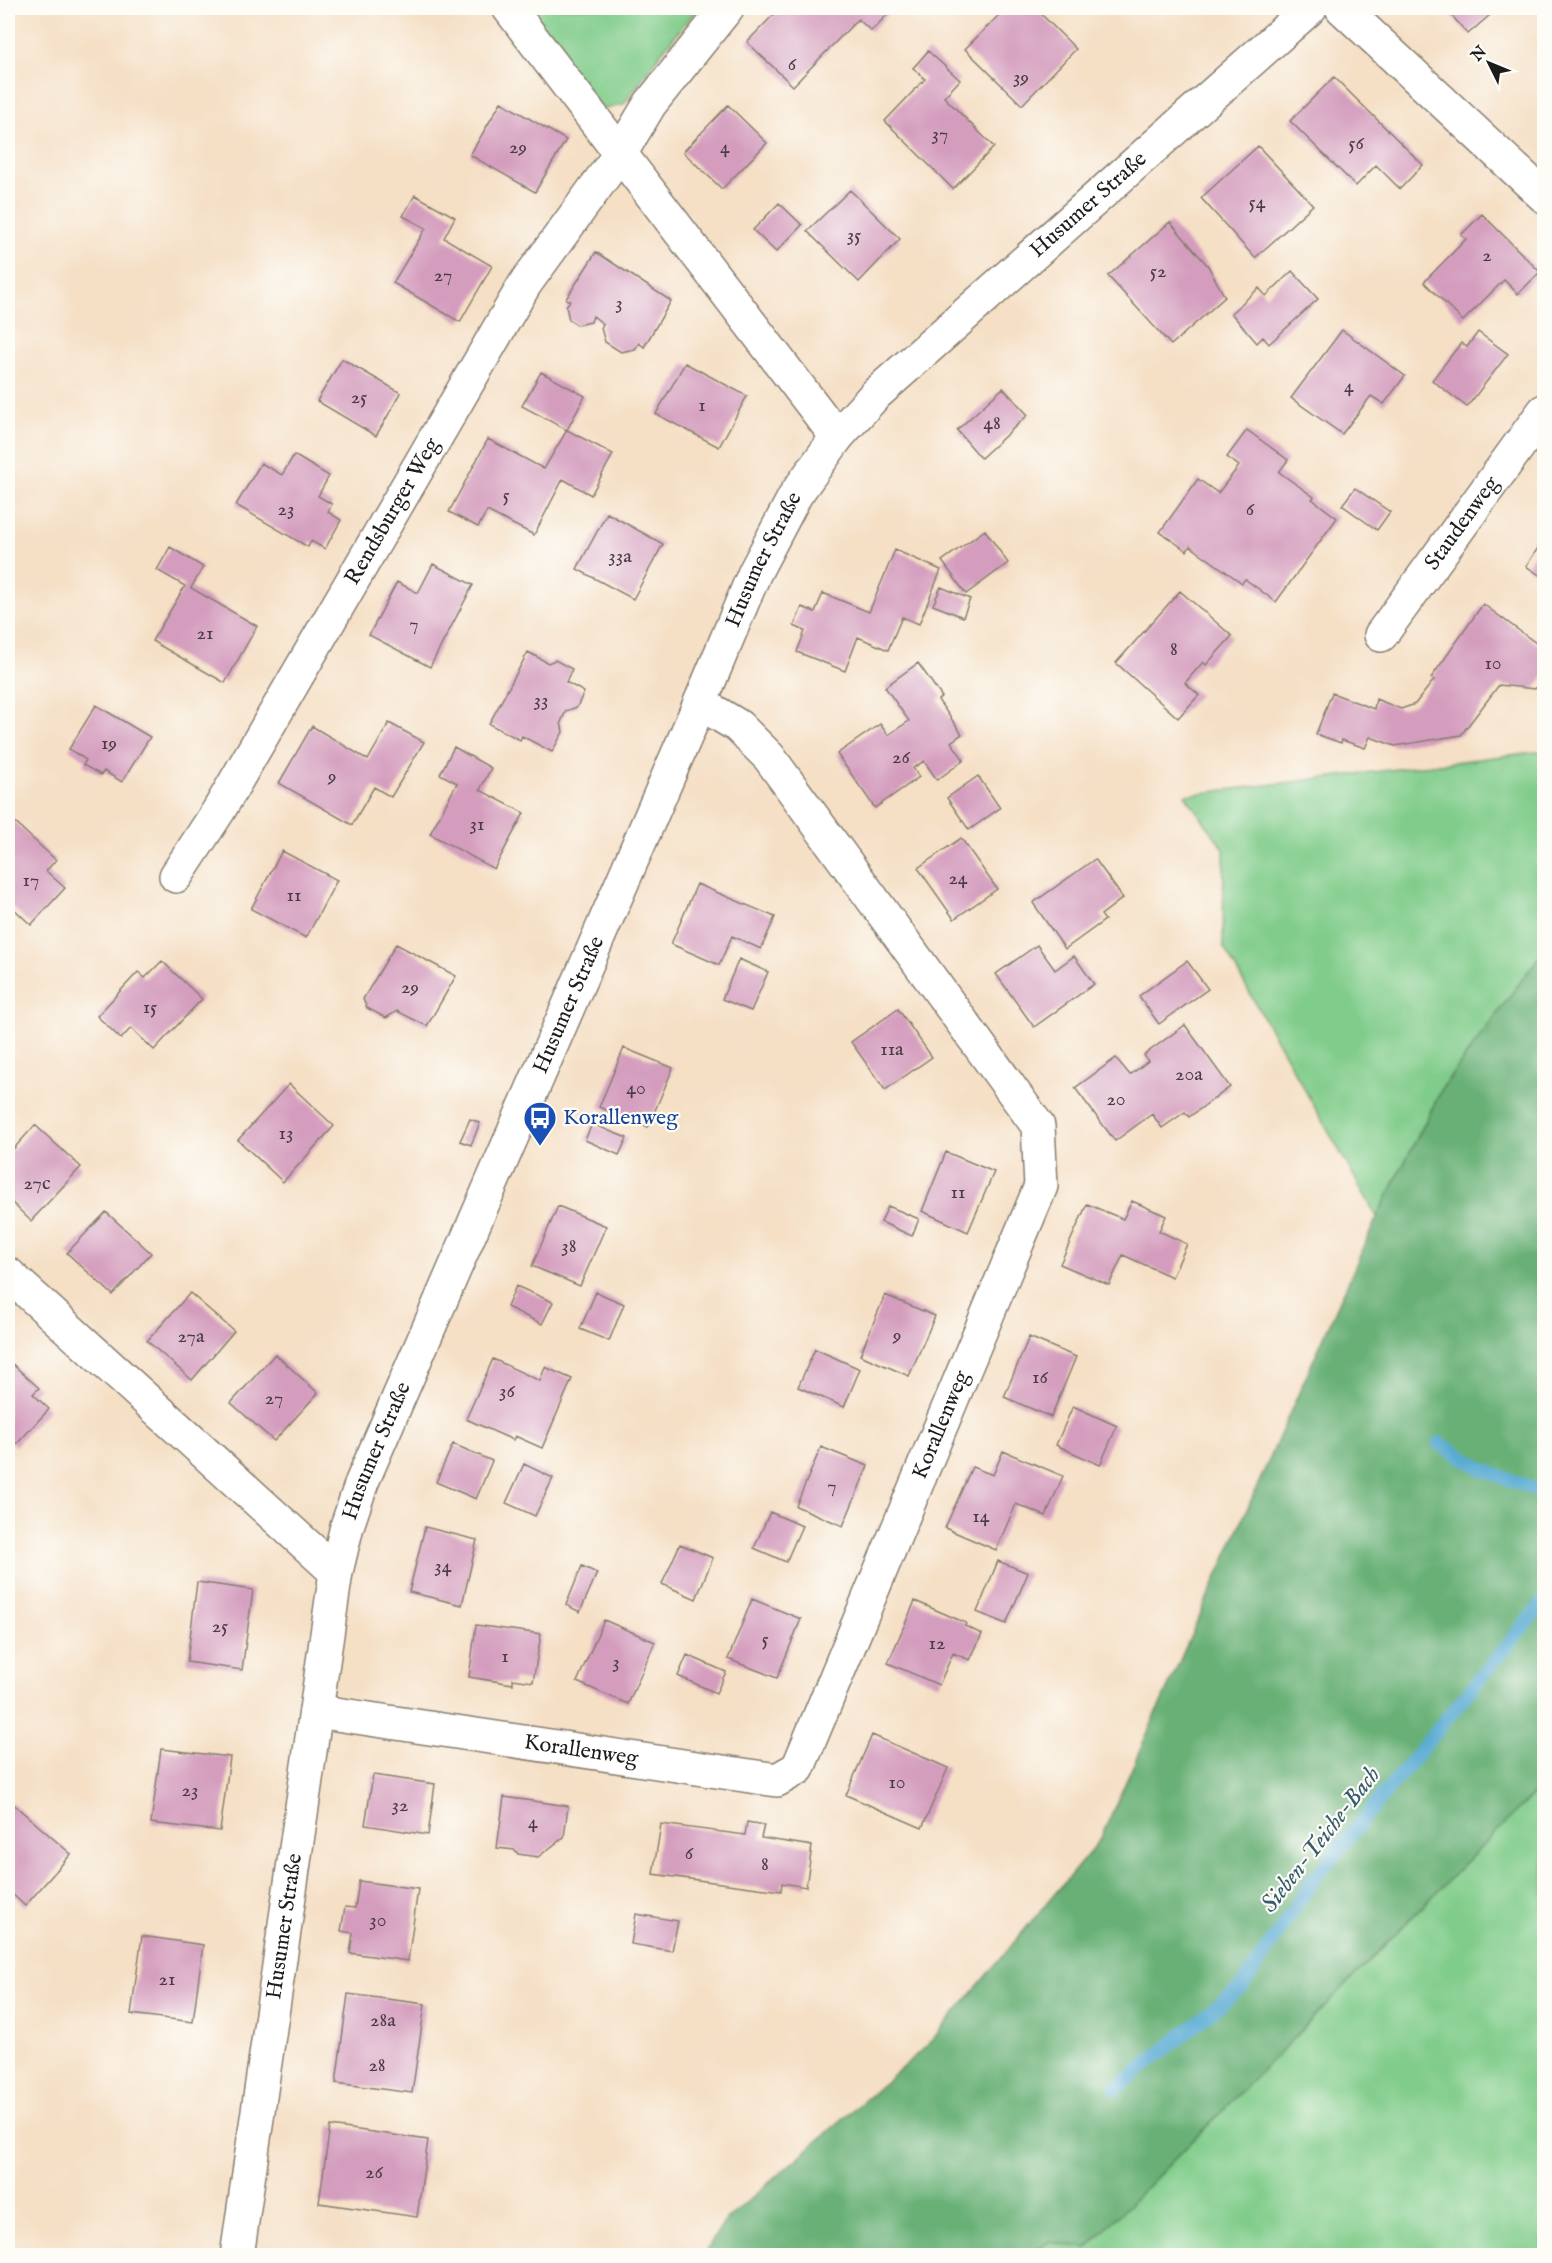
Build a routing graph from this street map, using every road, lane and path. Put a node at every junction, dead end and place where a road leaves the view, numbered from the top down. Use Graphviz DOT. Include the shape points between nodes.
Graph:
graph roads {
  1 [pos="509,8"];
  2 [pos="727,8"];
  3 [pos="1310,8"];
  4 [pos="1342,8"];
  5 [pos="620,154"];
  6 [pos="1545,196"];
  7 [pos="1545,411"];
  8 [pos="837,437"];
  9 [pos="1381,635"];
  10 [pos="700,704"];
  11 [pos="176,876"];
  12 [pos="8,1274"];
  13 [pos="336,1572"];
  14 [pos="316,1711"];
  15 [pos="237,2256"];
  1 -- 5 [label="street"];
  2 -- 5 [label="street, Rendsburger Weg" via="650,104"];
  3 -- 8 [label="street, Husumer Straße" via="876,394"];
  4 -- 6 [label="street"];
  5 -- 8 [label="street"];
  5 -- 11 [label="street, Rendsburger Weg" via="525,284 219,810"];
  7 -- 9 [label="street, Staudenweg"];
  8 -- 10 [label="street, Husumer Straße" via="795,494 754,572"];
  10 -- 13 [label="street, Husumer Straße" via="362,1482"];
  10 -- 14 [label="street, Korallenweg" via="738,726 769,757 1038,1126 1041,1186 798,1768 777,1780"];
  12 -- 13 [label="street"];
  13 -- 14 [label="street, Husumer Straße"];
  14 -- 15 [label="street, Husumer Straße"];
}
